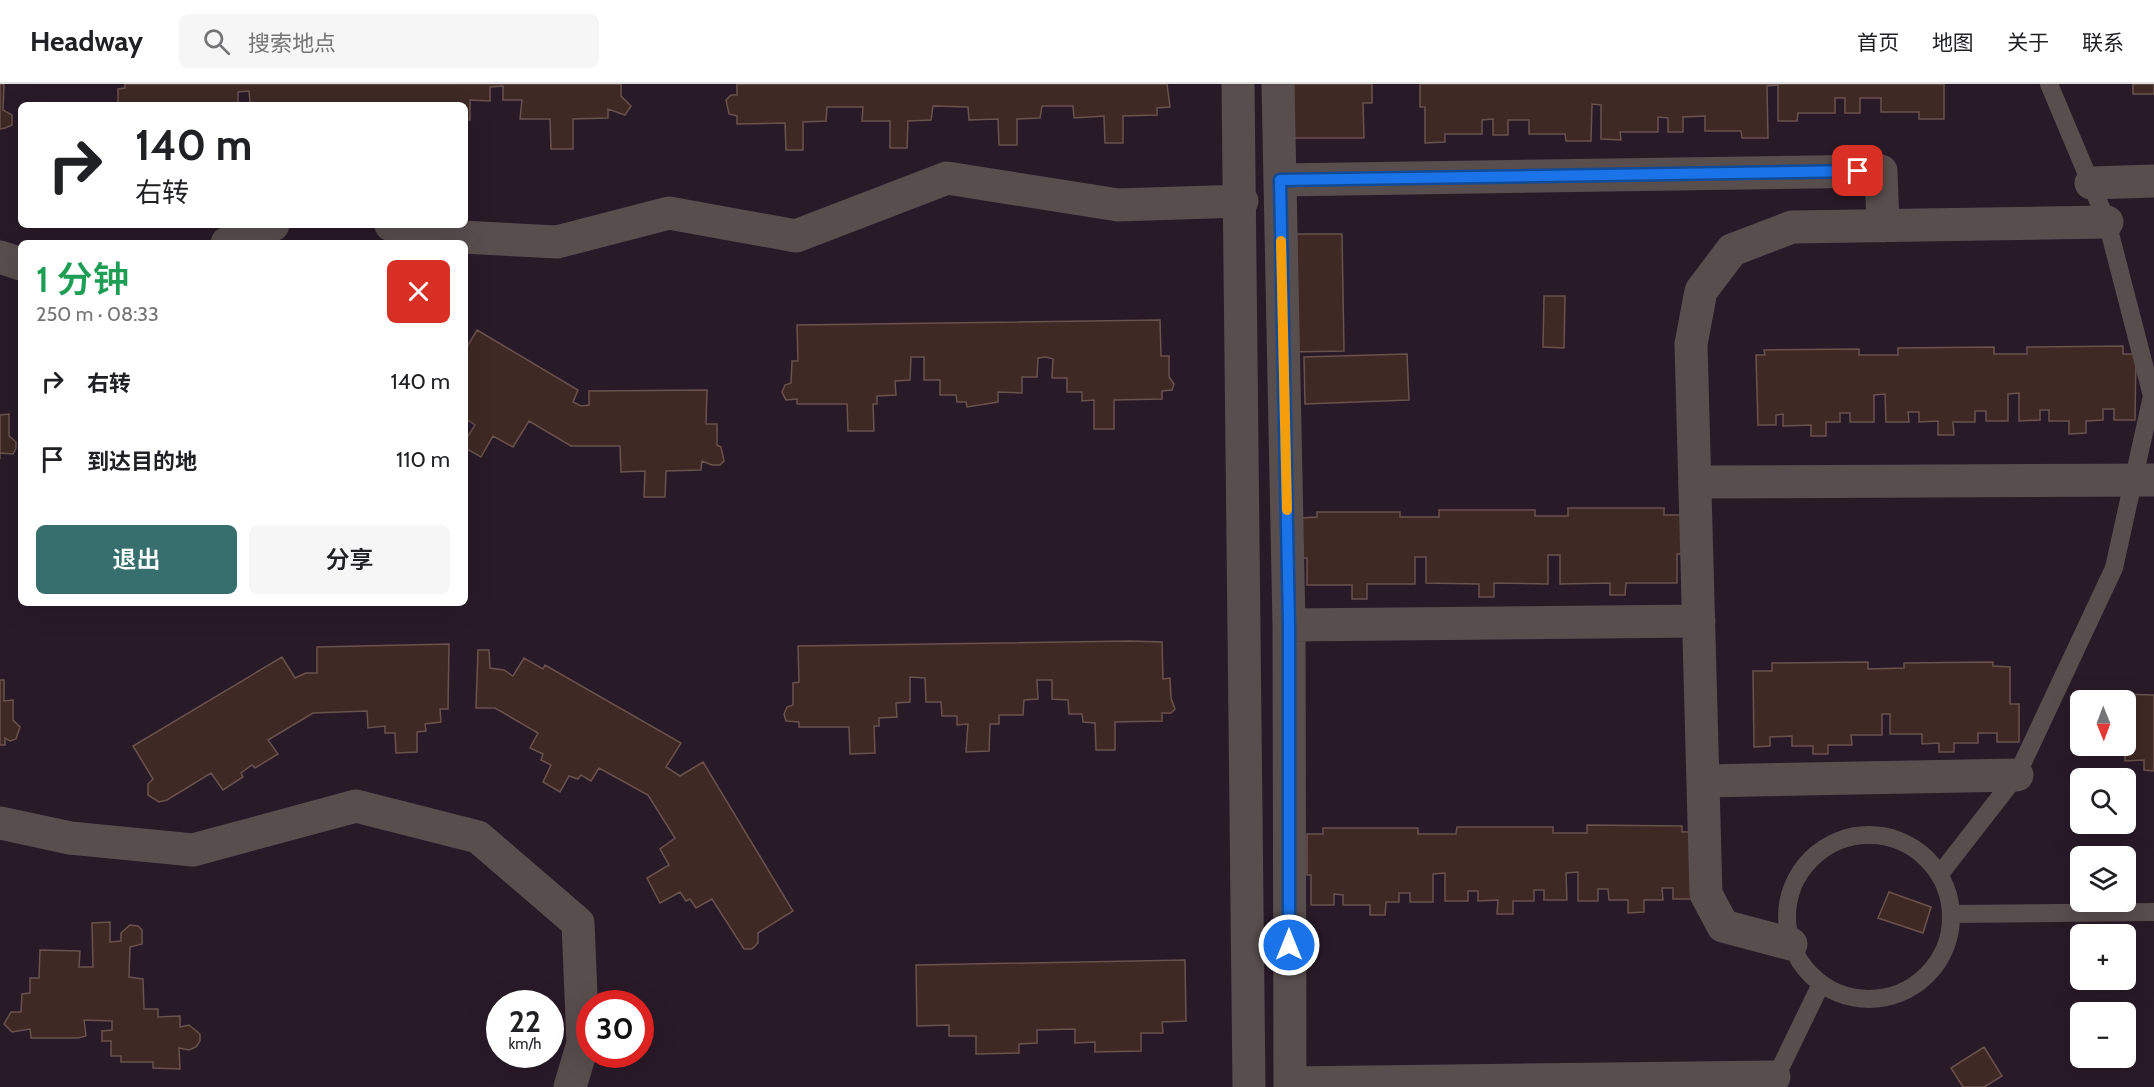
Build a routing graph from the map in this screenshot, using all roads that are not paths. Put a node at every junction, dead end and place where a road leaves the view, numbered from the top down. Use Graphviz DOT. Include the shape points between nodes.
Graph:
graph roads {
  1 [pos="1238,84"];
  2 [pos="1278,84"];
  3 [pos="2049,84"];
  4 [pos="1280,180"];
  5 [pos="2154,181"];
  6 [pos="2091,183"];
  7 [pos="1242,201"];
  8 [pos="2108,222"];
  9 [pos="1883,226"];
  10 [pos="265,228"];
  11 [pos="405,228"];
  12 [pos="235,240"];
  13 [pos="0,257"];
  14 [pos="18,263"];
  15 [pos="2144,480"];
  16 [pos="1695,482"];
  17 [pos="1699,621"];
  18 [pos="1289,625"];
  19 [pos="2017,775"];
  20 [pos="1703,781"];
  21 [pos="0,823"];
  22 [pos="1940,874"];
  23 [pos="2154,912"];
  24 [pos="1951,914"];
  25 [pos="1791,944"];
  26 [pos="1821,984"];
  27 [pos="1773,1082"];
  28 [pos="1290,1085"];
  29 [pos="570,1087"];
  30 [pos="1249,1087"];
  1 -- 7 [label="street"];
  2 -- 4 [label="street"];
  3 -- 6 [label="lane"];
  4 -- 9 [label="street" via="1881,171"];
  4 -- 18 [label="street"];
  5 -- 6 [label="street"];
  6 -- 8 [label="lane"];
  7 -- 11 [label="street" via="1118,205 947,178 796,236 669,213 557,242 442,236"];
  7 -- 30 [label="street"];
  8 -- 9 [label="street"];
  8 -- 15 [label="lane" via="2152,396"];
  9 -- 16 [label="street" via="1792,227 1732,249 1701,291 1691,344"];
  10 -- 12 [label="street"];
  13 -- 14 [label="street"];
  15 -- 16 [label="street"];
  15 -- 19 [label="lane" via="2114,568"];
  16 -- 17 [label="street"];
  17 -- 18 [label="street"];
  17 -- 20 [label="street"];
  18 -- 28 [label="street"];
  19 -- 20 [label="street"];
  19 -- 22 [label="lane"];
  20 -- 25 [label="street" via="1706,894 1723,926"];
  21 -- 29 [label="street" via="70,838 194,850 356,806 478,837 578,923 584,1043"];
  22 -- 24 [label="lane" via="1951,900"];
  22 -- 25 [label="lane" via="1922,853 1887,836 1840,839 1815,854 1797,876 1788,900"];
  23 -- 24 [label="lane"];
  24 -- 26 [label="lane" via="1951,929 1942,956 1934,969 1912,987 1877,999 1848,996"];
  25 -- 26 [label="lane" via="1801,964"];
  26 -- 27 [label="lane"];
  27 -- 28 [label="street"];
}
